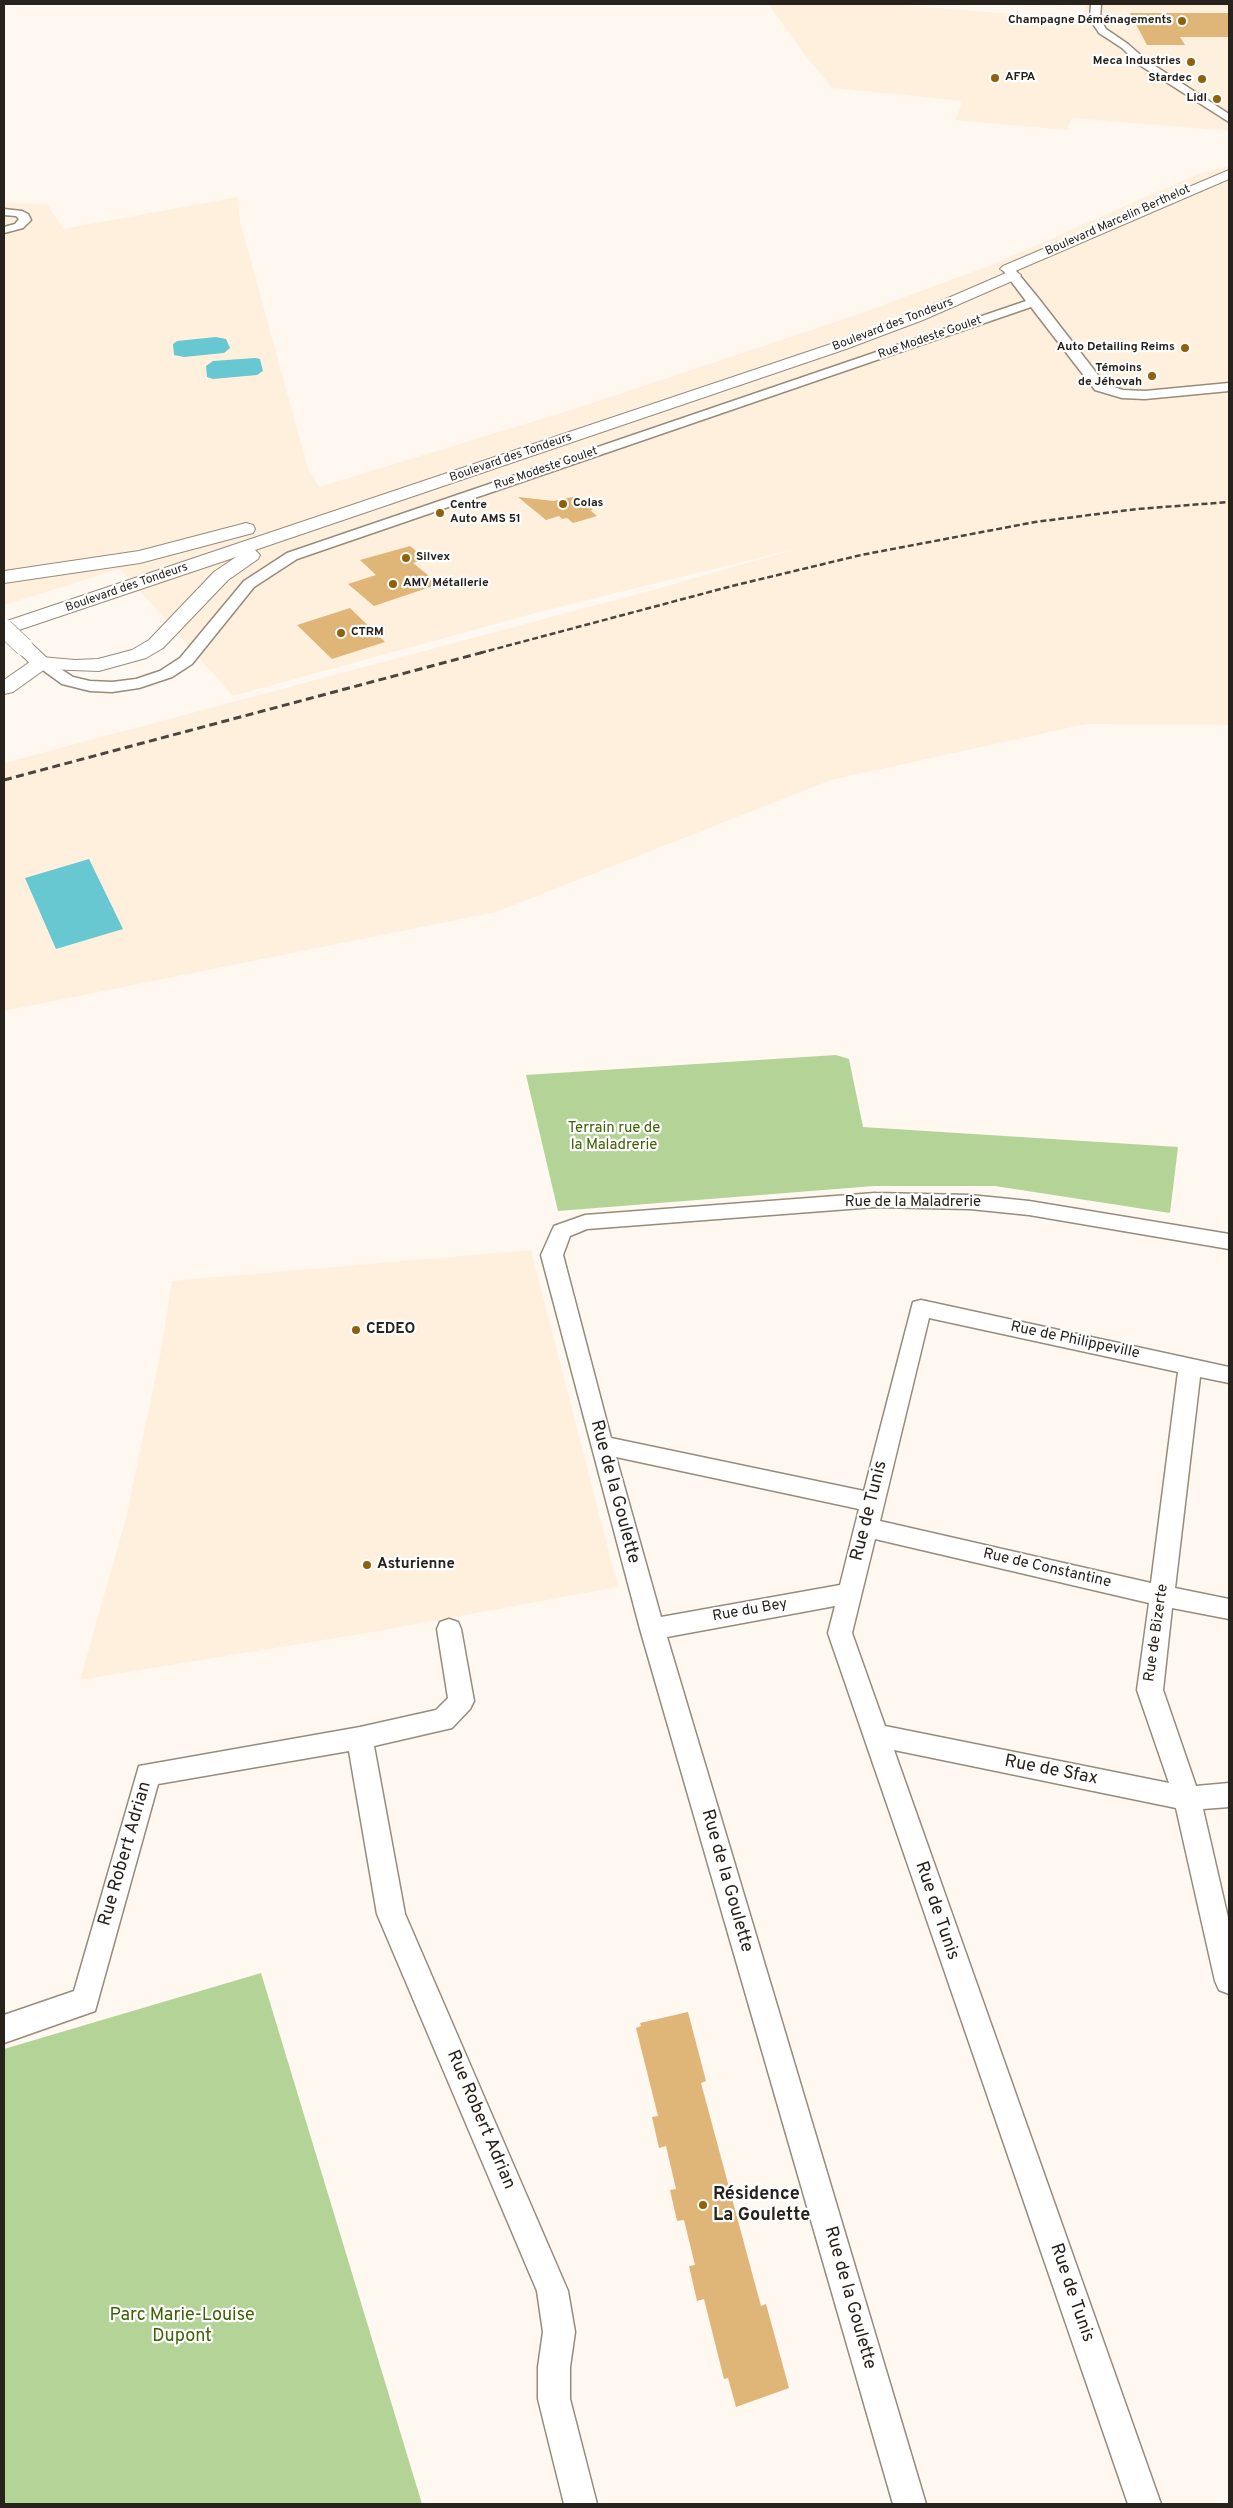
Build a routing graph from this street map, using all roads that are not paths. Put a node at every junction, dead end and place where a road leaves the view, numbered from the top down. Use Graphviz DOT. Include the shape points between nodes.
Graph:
graph roads {
  1 [pos="1096,4"];
  2 [pos="1229,119"];
  3 [pos="1229,174"];
  4 [pos="1229,180"];
  5 [pos="4,212"];
  6 [pos="4,230"];
  7 [pos="1011,272"];
  8 [pos="1035,302"];
  9 [pos="1229,386"];
  10 [pos="596,429"];
  11 [pos="379,489"];
  12 [pos="4,577"];
  13 [pos="4,616"];
  14 [pos="4,629"];
  15 [pos="42,663"];
  16 [pos="68,681"];
  17 [pos="5,688"];
  18 [pos="1229,1241"];
  19 [pos="552,1255"];
  20 [pos="921,1308"];
  21 [pos="1190,1366"];
  22 [pos="1229,1375"];
  23 [pos="600,1445"];
  24 [pos="869,1514"];
  25 [pos="849,1593"];
  26 [pos="1163,1596"];
  27 [pos="1229,1609"];
  28 [pos="449,1629"];
  29 [pos="652,1629"];
  30 [pos="874,1735"];
  31 [pos="360,1738"];
  32 [pos="1229,1795"];
  33 [pos="1187,1798"];
  34 [pos="1229,1981"];
  35 [pos="4,2029"];
  36 [pos="581,2504"];
  37 [pos="909,2504"];
  38 [pos="1145,2504"];
  1 -- 2 [label="street" via="1095,19 1102,31 1142,62"];
  3 -- 7 [label="main road, Boulevard Marcelin Berthelot"];
  4 -- 7 [label="main road, Boulevard Marcelin Berthelot"];
  5 -- 6 [label="street" via="18,213 25,220 19,226"];
  7 -- 8 [label="street"];
  7 -- 10 [label="main road, Boulevard des Tondeurs" via="873,334"];
  7 -- 11 [label="main road, Boulevard des Tondeurs" via="894,317"];
  8 -- 9 [label="street" via="1100,387 1145,395"];
  8 -- 16 [label="street, Rue Modeste Goulet" via="292,556 250,584 186,662 166,674 112,687"];
  10 -- 14 [label="main road, Boulevard des Tondeurs"];
  10 -- 15 [label="main road" via="536,455 296,537 250,556 221,576 156,644 139,654 99,665"];
  11 -- 12 [label="main road" via="148,555"];
  11 -- 13 [label="main road, Boulevard des Tondeurs"];
  14 -- 15 [label="main road, bridge"];
  15 -- 16 [label="street, Rue Modeste Goulet"];
  15 -- 17 [label="main road"];
  16 -- 17 [label="main road"];
  18 -- 19 [label="street, Rue de la Maladrerie" via="1029,1208 970,1202 875,1200 585,1222 561,1231"];
  19 -- 23 [label="street, Rue de la Goulette"];
  20 -- 21 [label="street, Rue de Philippeville"];
  20 -- 24 [label="street, Rue de Tunis"];
  21 -- 22 [label="street, Rue de Philippeville"];
  21 -- 26 [label="street, Rue de Bizerte"];
  23 -- 24 [label="street, Rue de Constantine"];
  23 -- 29 [label="street, Rue de la Goulette"];
  24 -- 25 [label="street, Rue de Tunis"];
  24 -- 26 [label="street, Rue de Constantine"];
  25 -- 29 [label="street, Rue du Bey"];
  25 -- 30 [label="street, Rue de Tunis" via="840,1633"];
  26 -- 27 [label="street, Rue de Constantine"];
  26 -- 33 [label="street, Rue de Bizerte" via="1150,1690"];
  28 -- 31 [label="street, Rue Robert Adrian" via="460,1701 442,1720"];
  29 -- 37 [label="street, Rue de la Goulette"];
  30 -- 33 [label="street, Rue de Sfax"];
  30 -- 38 [label="street, Rue de Tunis"];
  31 -- 35 [label="street, Rue Robert Adrian" via="148,1774 85,2001"];
  31 -- 36 [label="street, Rue Robert Adrian" via="391,1914 552,2291 559,2332 554,2399"];
  32 -- 33 [label="street, Rue de Sfax"];
  33 -- 34 [label="street, Rue de Bizerte"];
}
